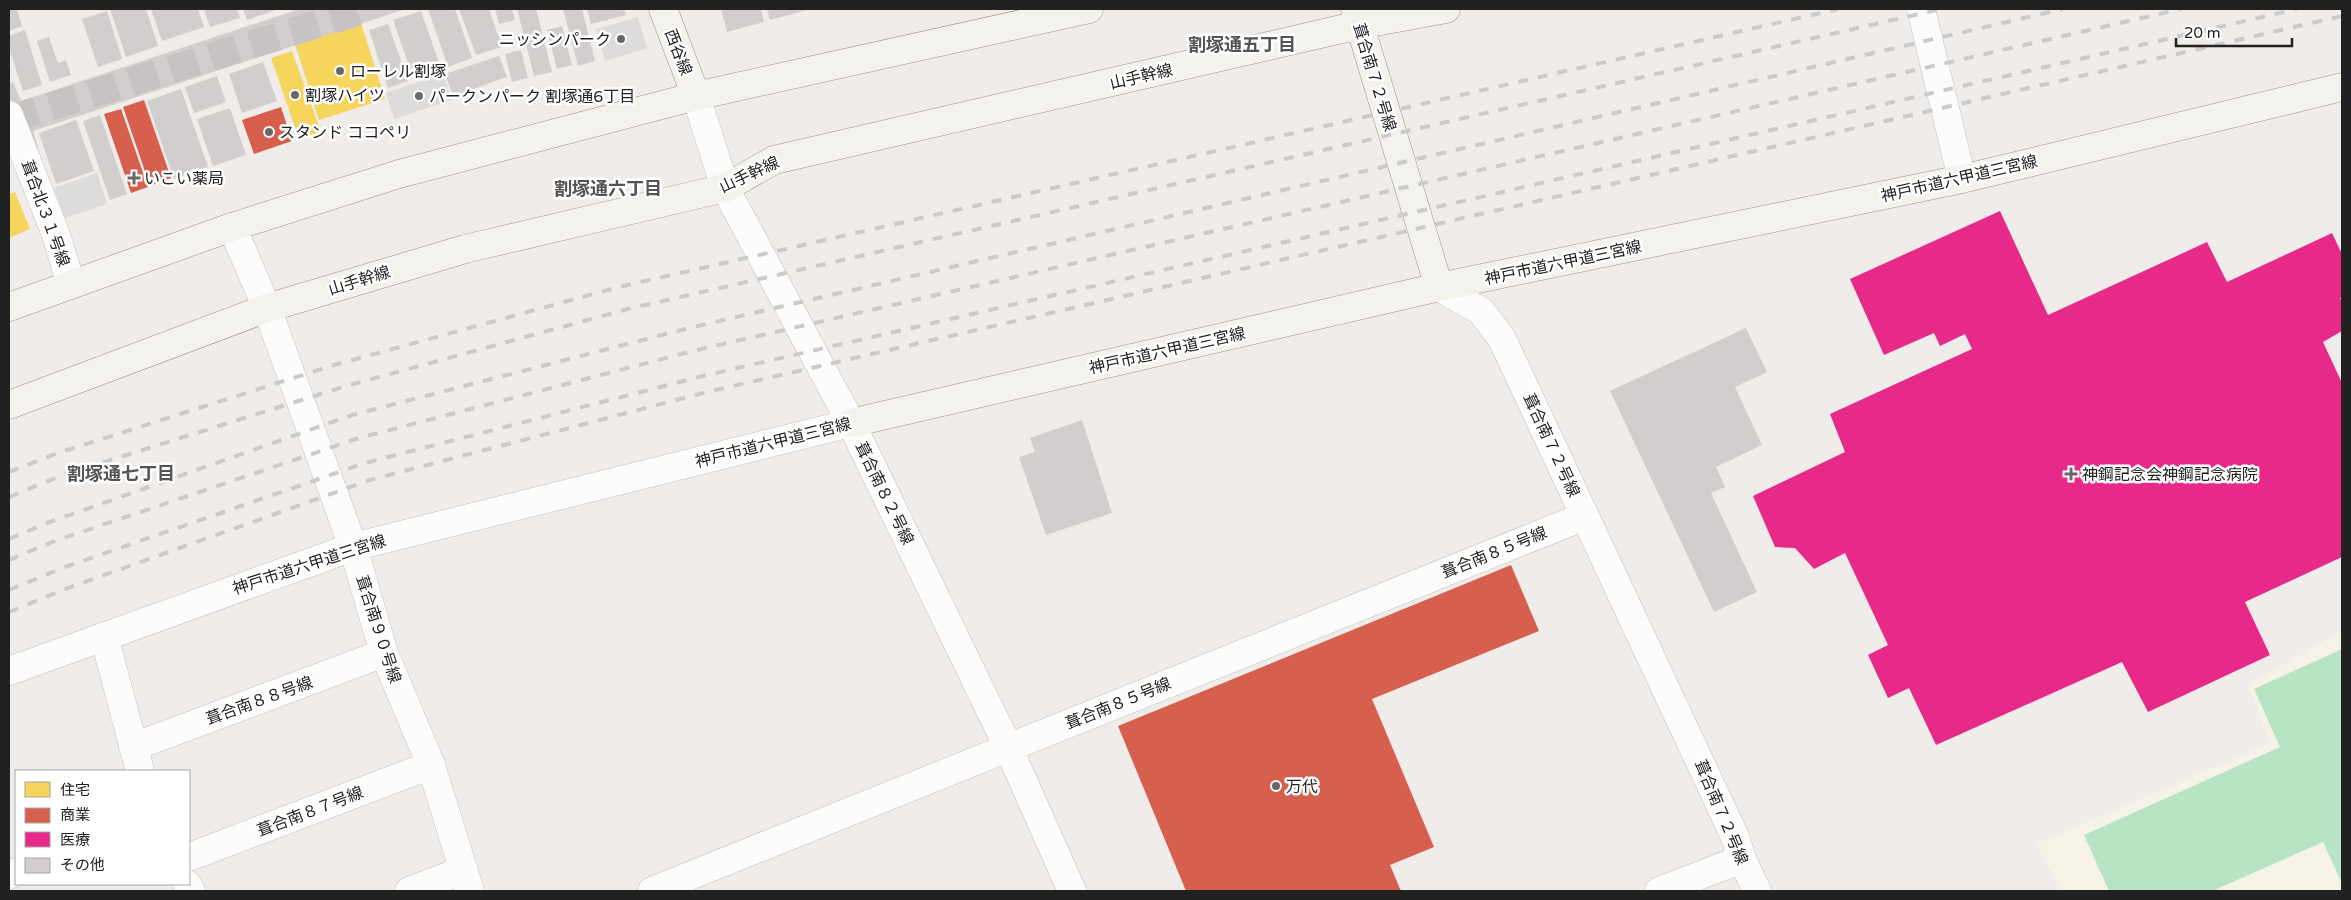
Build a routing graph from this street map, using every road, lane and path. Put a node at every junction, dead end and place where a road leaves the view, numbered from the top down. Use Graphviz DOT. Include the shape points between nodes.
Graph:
graph roads {
  1 [pos="663,9"];
  2 [pos="1089,9"];
  3 [pos="1446,9"];
  4 [pos="1921,9"];
  5 [pos="1357,17"];
  6 [pos="2342,88"];
  7 [pos="696,96"];
  8 [pos="9,118"];
  9 [pos="1962,179"];
  10 [pos="725,188"];
  11 [pos="232,227"];
  12 [pos="71,284"];
  13 [pos="1439,287"];
  14 [pos="9,307"];
  15 [pos="267,308"];
  16 [pos="9,405"];
  17 [pos="851,423"];
  18 [pos="1585,516"];
  19 [pos="353,547"];
  20 [pos="104,636"];
  21 [pos="384,653"];
  22 [pos="9,670"];
  23 [pos="1008,747"];
  24 [pos="137,759"];
  25 [pos="431,765"];
  26 [pos="190,857"];
  27 [pos="1742,859"];
  28 [pos="467,881"];
  29 [pos="409,891"];
  30 [pos="652,891"];
  31 [pos="1072,891"];
  32 [pos="1659,891"];
  33 [pos="1757,891"];
  1 -- 7 [label="street, 西谷線"];
  2 -- 7 [label="street"];
  3 -- 5 [label="street, 山手幹線"];
  4 -- 9 [label="street"];
  5 -- 10 [label="street, 山手幹線" via="774,160"];
  5 -- 13 [label="street, 葺合南７２号線"];
  6 -- 9 [label="street, 神戸市道六甲道三宮線"];
  7 -- 10 [label="street, 葺合南８２号線"];
  7 -- 11 [label="street" via="399,174"];
  8 -- 12 [label="street, 葺合北３１号線" via="56,235"];
  9 -- 13 [label="street, 神戸市道六甲道三宮線"];
  10 -- 15 [label="street, 山手幹線" via="464,249"];
  10 -- 17 [label="street, 葺合南８２号線"];
  11 -- 12 [label="street"];
  11 -- 15 [label="street, 葺合南９０号線"];
  12 -- 14 [label="street"];
  13 -- 17 [label="street, 神戸市道六甲道三宮線"];
  13 -- 18 [label="street, 葺合南７２号線" via="1482,311 1502,339"];
  15 -- 16 [label="street, 山手幹線"];
  15 -- 19 [label="street, 葺合南９０号線"];
  17 -- 19 [label="street, 神戸市道六甲道三宮線"];
  17 -- 23 [label="street, 葺合南８２号線"];
  18 -- 23 [label="street, 葺合南８５号線"];
  18 -- 27 [label="street, 葺合南７２号線" via="1735,836"];
  19 -- 20 [label="street, 神戸市道六甲道三宮線"];
  19 -- 21 [label="street, 葺合南９０号線"];
  20 -- 22 [label="street, 神戸市道六甲道三宮線"];
  20 -- 24 [label="street"];
  21 -- 24 [label="street, 葺合南８８号線"];
  21 -- 25 [label="street, 葺合南９０号線"];
  23 -- 30 [label="street, 葺合南８５号線"];
  23 -- 31 [label="street, 葺合南８２号線"];
  25 -- 26 [label="street, 葺合南８７号線"];
  25 -- 28 [label="street, 葺合南９０号線"];
  27 -- 32 [label="street"];
  27 -- 33 [label="street, 葺合南７２号線"];
  28 -- 29 [label="street"];
}
